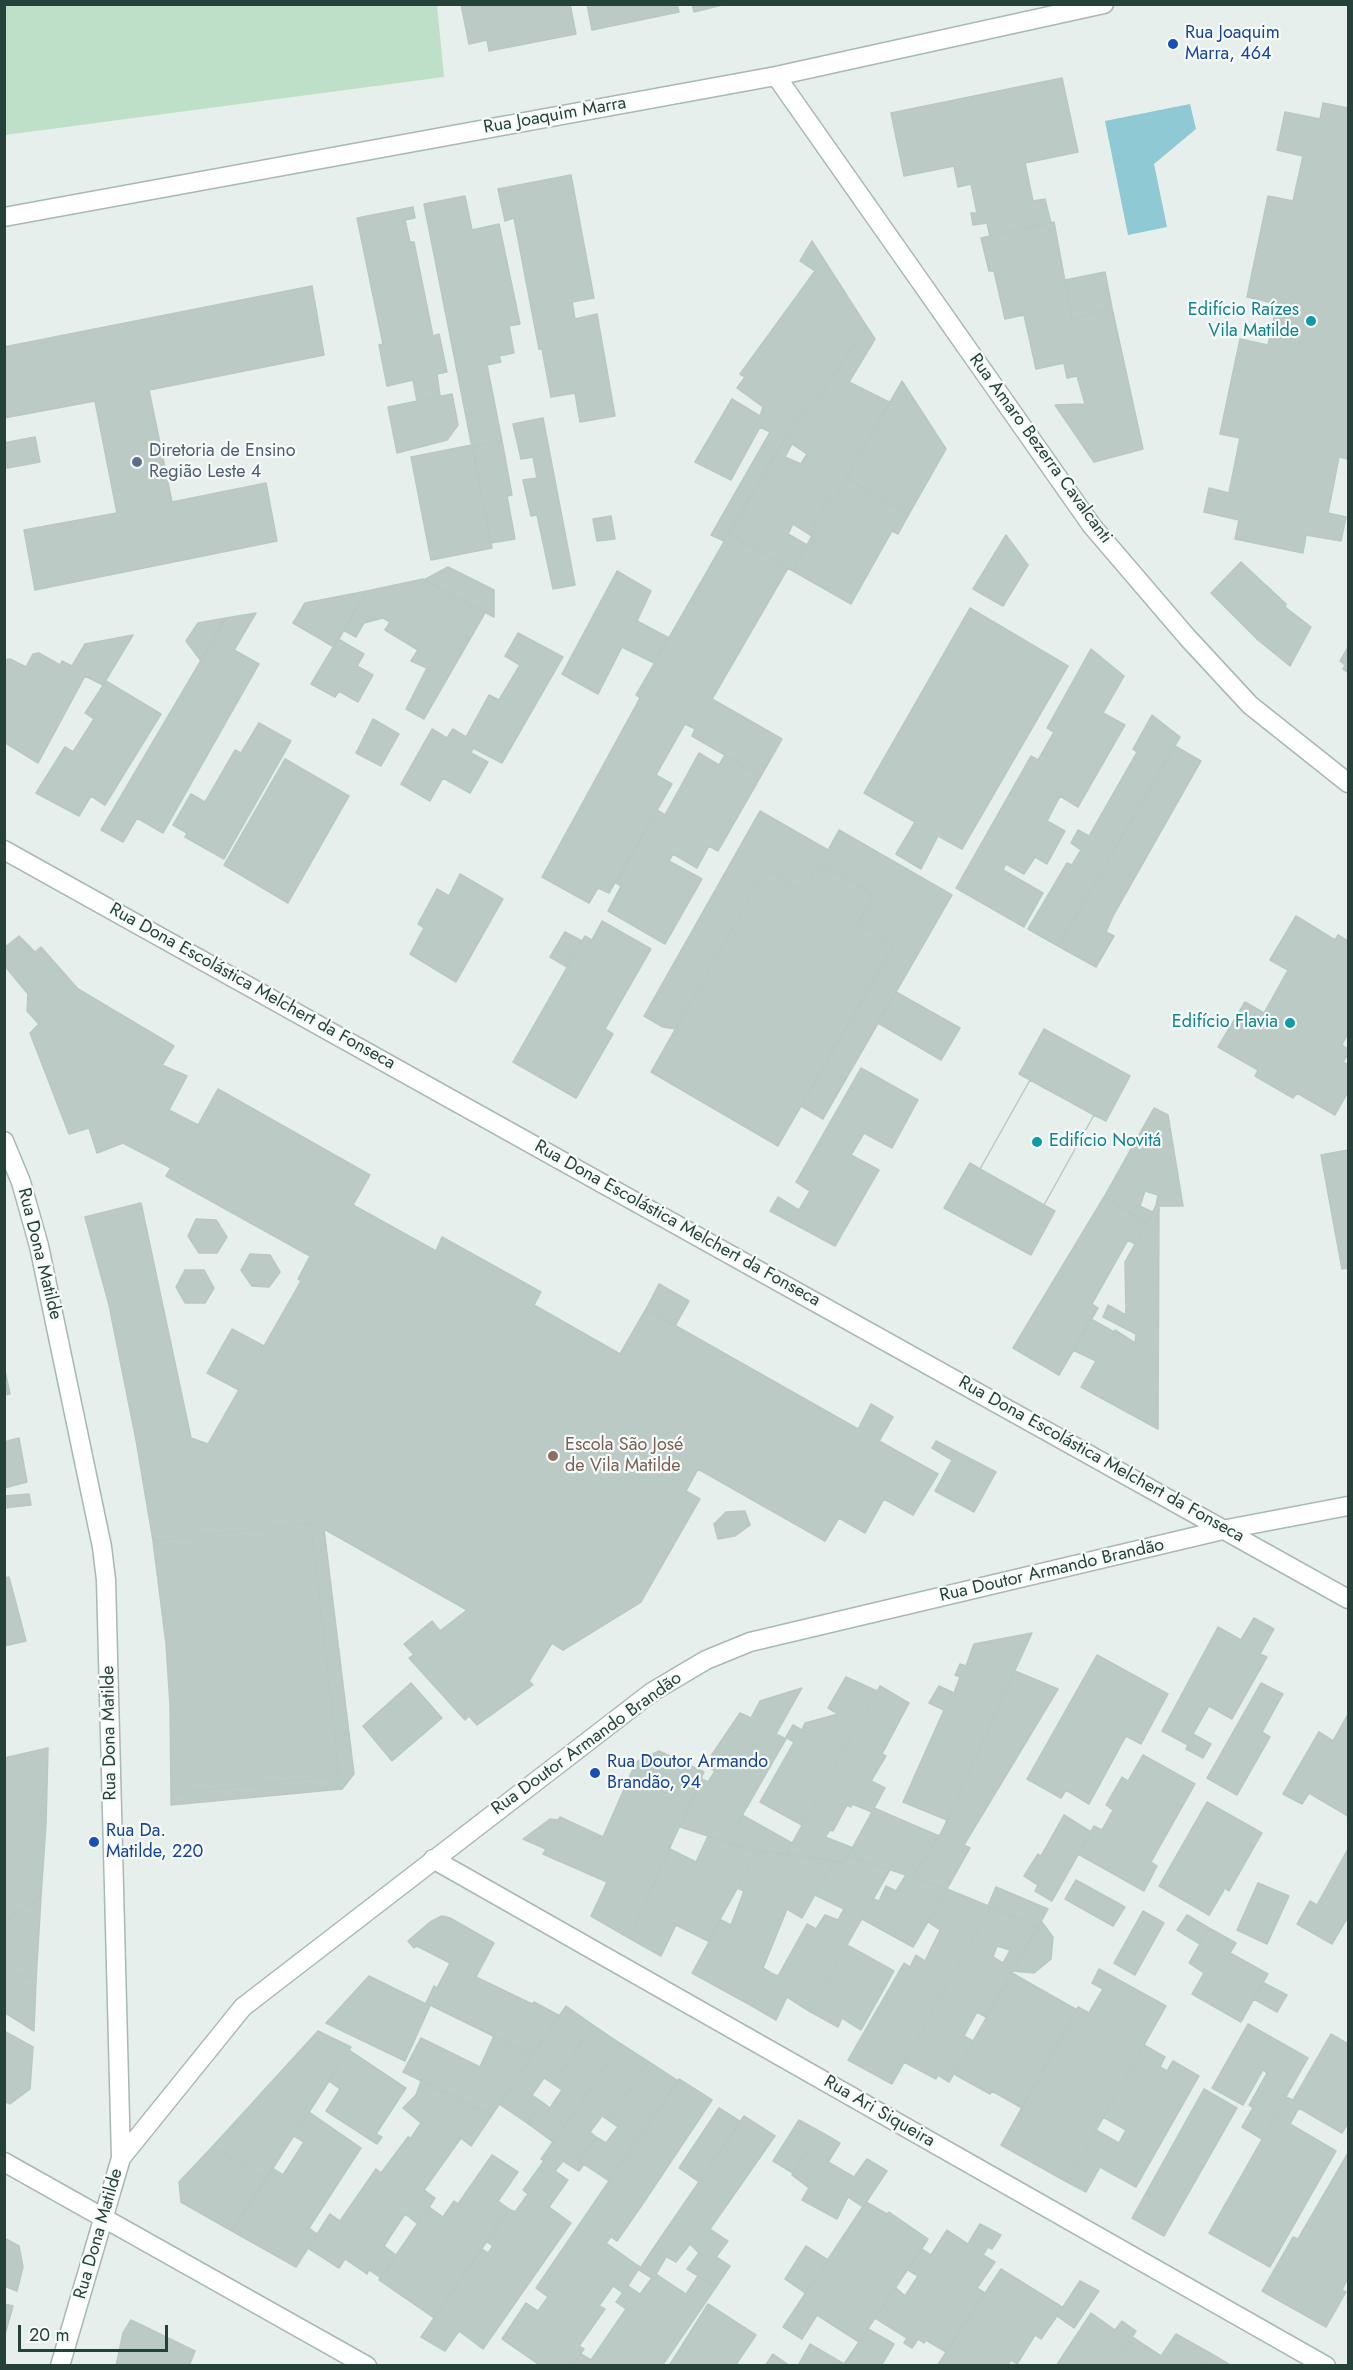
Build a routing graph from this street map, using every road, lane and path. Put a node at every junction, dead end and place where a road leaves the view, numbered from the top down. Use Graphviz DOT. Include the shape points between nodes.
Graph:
graph roads {
  1 [pos="1104,4"];
  2 [pos="776,76"];
  3 [pos="4,217"];
  4 [pos="1348,783"];
  5 [pos="4,850"];
  6 [pos="4,1141"];
  7 [pos="1348,1506"];
  8 [pos="1227,1530"];
  9 [pos="1348,1599"];
  10 [pos="433,1859"];
  11 [pos="121,2158"];
  12 [pos="4,2162"];
  13 [pos="104,2218"];
  14 [pos="60,2366"];
  15 [pos="367,2366"];
  16 [pos="1326,2366"];
  1 -- 2 [label="street, Rua Joaquim Marra"];
  2 -- 3 [label="street, Rua Joaquim Marra"];
  2 -- 4 [label="street, Rua Amaro Bezerra Cavalcanti" via="1092,526 1186,638 1250,705"];
  5 -- 8 [label="street, Rua Dona Escolástica Melchert da Fonseca"];
  6 -- 11 [label="street, Rua Dona Matilde" via="21,1182 39,1246 105,1569"];
  7 -- 8 [label="street, Rua Doutor Armando Brandão"];
  8 -- 9 [label="street, Rua Dona Escolástica Melchert da Fonseca"];
  8 -- 10 [label="street, Rua Doutor Armando Brandão" via="750,1642 706,1660 652,1692"];
  10 -- 11 [label="street, Rua Doutor Armando Brandão" via="243,2007"];
  10 -- 16 [label="street, Rua Ari Siqueira"];
  11 -- 13 [label="street, Rua Dona Matilde"];
  12 -- 13 [label="street"];
  13 -- 14 [label="street, Rua Dona Matilde"];
  13 -- 15 [label="street"];
}
